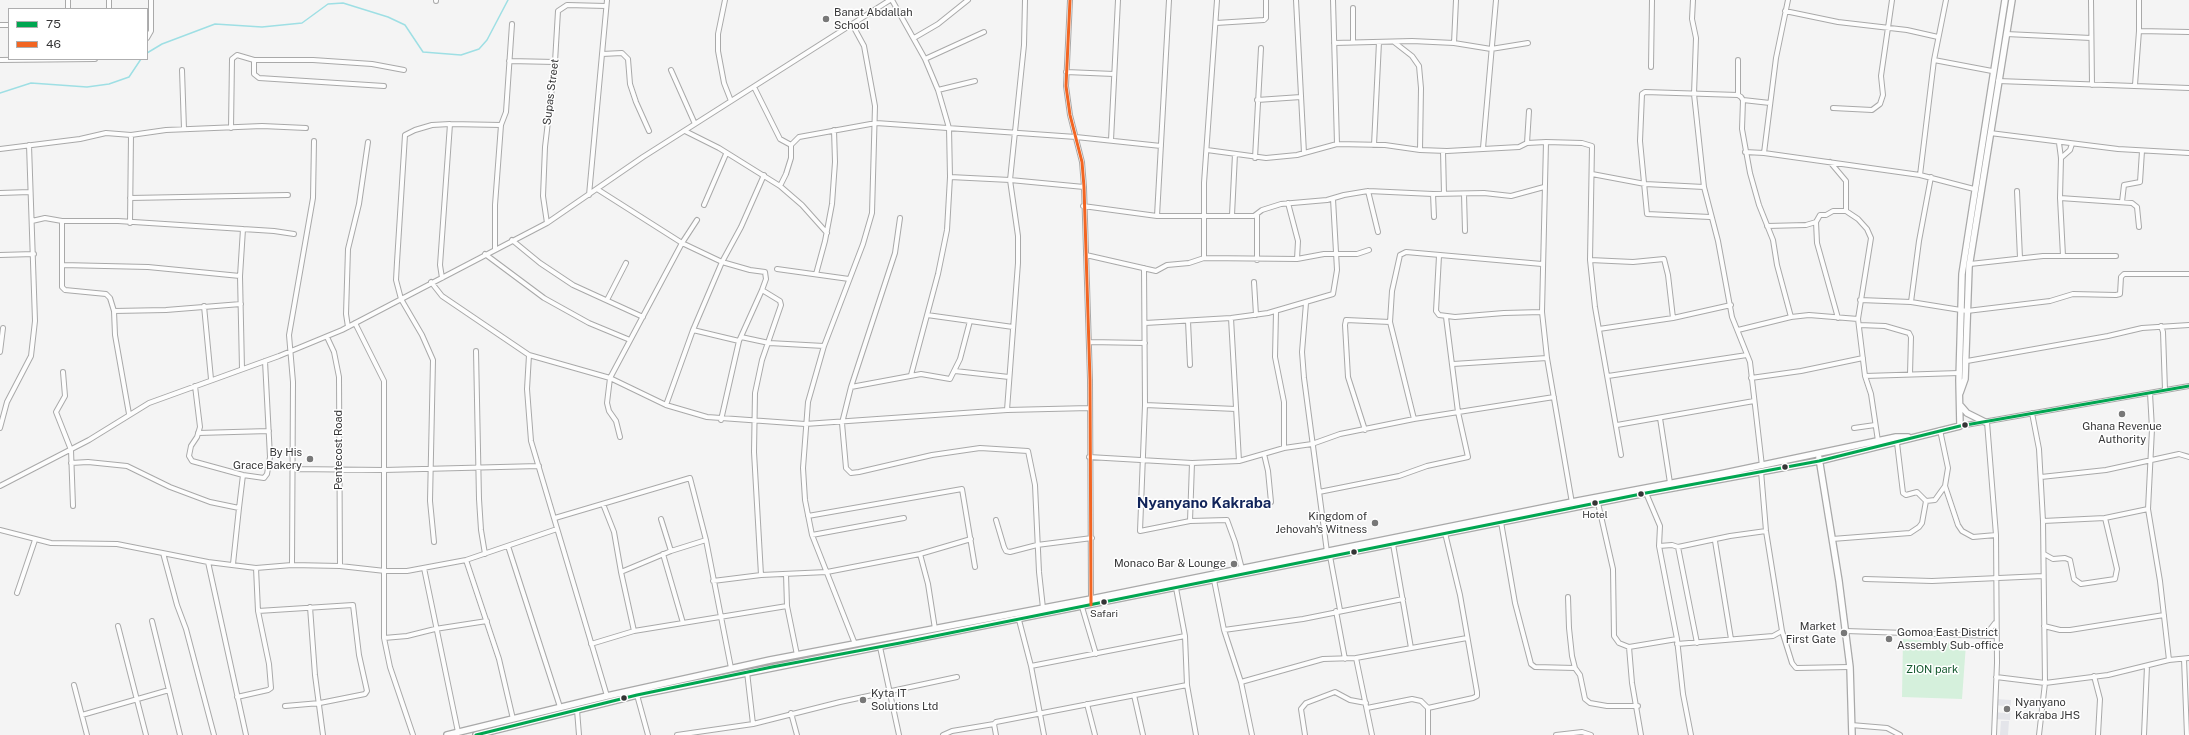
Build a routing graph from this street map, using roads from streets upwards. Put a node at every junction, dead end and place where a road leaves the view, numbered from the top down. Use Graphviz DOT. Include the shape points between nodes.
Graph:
graph roads {
  1 [pos="151,0"];
  2 [pos="606,0"];
  3 [pos="725,0"];
  4 [pos="891,0"];
  5 [pos="968,0"];
  6 [pos="1026,0"];
  7 [pos="1070,0"];
  8 [pos="1118,0"];
  9 [pos="1170,0"];
  10 [pos="1217,0"];
  11 [pos="1266,0"];
  12 [pos="1296,0"];
  13 [pos="1333,0"];
  14 [pos="1456,0"];
  15 [pos="1496,0"];
  16 [pos="1652,0"];
  17 [pos="1693,0"];
  18 [pos="1788,0"];
  19 [pos="1892,0"];
  20 [pos="1946,0"];
  21 [pos="2005,0"];
  22 [pos="2012,0"];
  23 [pos="2091,0"];
  24 [pos="2139,0"];
  25 [pos="606,6"];
  26 [pos="1353,8"];
  27 [pos="1785,11"];
  28 [pos="1216,23"];
  29 [pos="512,24"];
  30 [pos="852,24"];
  31 [pos="1887,28"];
  32 [pos="2139,31"];
  33 [pos="984,32"];
  34 [pos="2189,32"];
  35 [pos="2006,34"];
  36 [pos="148,36"];
  37 [pos="1938,37"];
  38 [pos="914,38"];
  39 [pos="2091,38"];
  40 [pos="1353,42"];
  41 [pos="1379,42"];
  42 [pos="1394,42"];
  43 [pos="1334,43"];
  44 [pos="1454,43"];
  45 [pos="1528,43"];
  46 [pos="1261,48"];
  47 [pos="1491,48"];
  48 [pos="602,54"];
  49 [pos="925,59"];
  50 [pos="254,60"];
  51 [pos="1738,60"];
  52 [pos="1934,60"];
  53 [pos="509,61"];
  54 [pos="555,62"];
  55 [pos="1651,67"];
  56 [pos="182,70"];
  57 [pos="404,70"];
  58 [pos="671,70"];
  59 [pos="1992,71"];
  60 [pos="1066,72"];
  61 [pos="1114,74"];
  62 [pos="976,81"];
  63 [pos="1998,81"];
  64 [pos="2092,85"];
  65 [pos="2135,85"];
  66 [pos="384,86"];
  67 [pos="754,88"];
  68 [pos="2189,88"];
  69 [pos="938,90"];
  70 [pos="1694,94"];
  71 [pos="1738,95"];
  72 [pos="1301,97"];
  73 [pos="1257,100"];
  74 [pos="1742,100"];
  75 [pos="731,101"];
  76 [pos="1770,103"];
  77 [pos="1833,108"];
  78 [pos="1530,111"];
  79 [pos="876,123"];
  80 [pos="450,124"];
  81 [pos="695,124"];
  82 [pos="501,125"];
  83 [pos="231,128"];
  84 [pos="306,128"];
  85 [pos="950,128"];
  86 [pos="184,129"];
  87 [pos="834,130"];
  88 [pos="649,131"];
  89 [pos="685,131"];
  90 [pos="1014,132"];
  91 [pos="1990,133"];
  92 [pos="131,134"];
  93 [pos="1076,137"];
  94 [pos="1111,140"];
  95 [pos="314,141"];
  96 [pos="368,142"];
  97 [pos="1546,142"];
  98 [pos="1527,143"];
  99 [pos="2059,143"];
  100 [pos="1337,144"];
  101 [pos="2072,144"];
  102 [pos="29,145"];
  103 [pos="791,145"];
  104 [pos="1374,145"];
  105 [pos="1161,146"];
  106 [pos="1483,148"];
  107 [pos="0,149"];
  108 [pos="1207,150"];
  109 [pos="1420,150"];
  110 [pos="1443,151"];
  111 [pos="2142,151"];
  112 [pos="1745,152"];
  113 [pos="1304,153"];
  114 [pos="1764,153"];
  115 [pos="2189,153"];
  116 [pos="726,154"];
  117 [pos="1235,154"];
  118 [pos="1255,158"];
  119 [pos="2061,158"];
  120 [pos="1830,162"];
  121 [pos="1592,174"];
  122 [pos="764,175"];
  123 [pos="1920,175"];
  124 [pos="950,177"];
  125 [pos="1931,177"];
  126 [pos="1010,180"];
  127 [pos="1646,184"];
  128 [pos="780,186"];
  129 [pos="1084,187"];
  130 [pos="1544,187"];
  131 [pos="1704,187"];
  132 [pos="597,189"];
  133 [pos="1974,189"];
  134 [pos="1368,191"];
  135 [pos="2017,191"];
  136 [pos="30,192"];
  137 [pos="0,193"];
  138 [pos="1433,194"];
  139 [pos="1444,194"];
  140 [pos="1464,194"];
  141 [pos="288,195"];
  142 [pos="589,195"];
  143 [pos="130,198"];
  144 [pos="2060,198"];
  145 [pos="1333,199"];
  146 [pos="2122,202"];
  147 [pos="1288,203"];
  148 [pos="704,206"];
  149 [pos="1084,206"];
  150 [pos="1846,211"];
  151 [pos="1257,214"];
  152 [pos="1232,215"];
  153 [pos="1157,216"];
  154 [pos="1204,217"];
  155 [pos="1434,217"];
  156 [pos="1710,217"];
  157 [pos="900,218"];
  158 [pos="697,220"];
  159 [pos="32,221"];
  160 [pos="62,221"];
  161 [pos="1816,222"];
  162 [pos="130,223"];
  163 [pos="547,223"];
  164 [pos="1767,226"];
  165 [pos="2139,227"];
  166 [pos="242,229"];
  167 [pos="1465,231"];
  168 [pos="1378,232"];
  169 [pos="827,233"];
  170 [pos="294,234"];
  171 [pos="512,240"];
  172 [pos="682,243"];
  173 [pos="495,249"];
  174 [pos="1369,250"];
  175 [pos="34,254"];
  176 [pos="485,254"];
  177 [pos="1086,254"];
  178 [pos="0,255"];
  179 [pos="1337,256"];
  180 [pos="1439,256"];
  181 [pos="2063,256"];
  182 [pos="2116,256"];
  183 [pos="1204,258"];
  184 [pos="2020,258"];
  185 [pos="1297,259"];
  186 [pos="1257,260"];
  187 [pos="1590,260"];
  188 [pos="722,262"];
  189 [pos="626,263"];
  190 [pos="1542,264"];
  191 [pos="1970,264"];
  192 [pos="62,265"];
  193 [pos="1144,268"];
  194 [pos="776,269"];
  195 [pos="816,274"];
  196 [pos="2189,274"];
  197 [pos="240,276"];
  198 [pos="442,278"];
  199 [pos="849,278"];
  200 [pos="431,282"];
  201 [pos="1254,282"];
  202 [pos="762,290"];
  203 [pos="401,299"];
  204 [pos="607,300"];
  205 [pos="1860,300"];
  206 [pos="1910,302"];
  207 [pos="1306,303"];
  208 [pos="241,304"];
  209 [pos="1731,305"];
  210 [pos="204,306"];
  211 [pos="114,311"];
  212 [pos="1961,311"];
  213 [pos="1967,311"];
  214 [pos="1276,312"];
  215 [pos="1542,312"];
  216 [pos="927,315"];
  217 [pos="1256,315"];
  218 [pos="643,317"];
  219 [pos="1446,317"];
  220 [pos="1791,317"];
  221 [pos="1231,318"];
  222 [pos="1673,318"];
  223 [pos="1838,318"];
  224 [pos="1858,319"];
  225 [pos="970,321"];
  226 [pos="1188,321"];
  227 [pos="1390,322"];
  228 [pos="355,323"];
  229 [pos="1145,323"];
  230 [pos="2189,324"];
  231 [pos="1859,325"];
  232 [pos="2161,326"];
  233 [pos="348,327"];
  234 [pos="1013,327"];
  235 [pos="3,328"];
  236 [pos="1599,328"];
  237 [pos="693,330"];
  238 [pos="1738,330"];
  239 [pos="327,337"];
  240 [pos="740,339"];
  241 [pos="630,340"];
  242 [pos="769,342"];
  243 [pos="1089,342"];
  244 [pos="1145,343"];
  245 [pos="824,346"];
  246 [pos="476,351"];
  247 [pos="0,352"];
  248 [pos="289,352"];
  249 [pos="1747,354"];
  250 [pos="529,355"];
  251 [pos="1547,358"];
  252 [pos="1863,358"];
  253 [pos="265,361"];
  254 [pos="1966,361"];
  255 [pos="1453,364"];
  256 [pos="1190,365"];
  257 [pos="242,369"];
  258 [pos="955,371"];
  259 [pos="63,372"];
  260 [pos="1959,373"];
  261 [pos="1910,374"];
  262 [pos="911,375"];
  263 [pos="1608,376"];
  264 [pos="1865,376"];
  265 [pos="1009,377"];
  266 [pos="610,378"];
  267 [pos="1751,378"];
  268 [pos="211,379"];
  269 [pos="195,386"];
  270 [pos="2189,386"];
  271 [pos="851,387"];
  272 [pos="2165,390"];
  273 [pos="1960,393"];
  274 [pos="2150,393"];
  275 [pos="1554,397"];
  276 [pos="1754,402"];
  277 [pos="666,404"];
  278 [pos="1145,405"];
  279 [pos="1961,406"];
  280 [pos="1090,408"];
  281 [pos="1236,409"];
  282 [pos="1007,410"];
  283 [pos="1458,412"];
  284 [pos="2032,413"];
  285 [pos="129,414"];
  286 [pos="1,415"];
  287 [pos="1660,418"];
  288 [pos="754,419"];
  289 [pos="1414,419"];
  290 [pos="721,420"];
  291 [pos="1986,422"];
  292 [pos="842,423"];
  293 [pos="805,424"];
  294 [pos="1617,425"];
  295 [pos="1876,425"];
  296 [pos="1960,426"];
  297 [pos="0,428"];
  298 [pos="1854,428"];
  299 [pos="1365,430"];
  300 [pos="1940,430"];
  301 [pos="269,431"];
  302 [pos="198,433"];
  303 [pos="620,437"];
  304 [pos="1909,437"];
  305 [pos="1878,441"];
  306 [pos="1897,443"];
  307 [pos="1312,444"];
  308 [pos="1284,448"];
  309 [pos="71,450"];
  310 [pos="1264,454"];
  311 [pos="1818,454"];
  312 [pos="1621,455"];
  313 [pos="1089,457"];
  314 [pos="2189,457"];
  315 [pos="2150,459"];
  316 [pos="1142,461"];
  317 [pos="1239,461"];
  318 [pos="1819,461"];
  319 [pos="71,463"];
  320 [pos="1192,463"];
  321 [pos="539,466"];
  322 [pos="478,468"];
  323 [pos="1761,468"];
  324 [pos="293,469"];
  325 [pos="339,469"];
  326 [pos="431,469"];
  327 [pos="384,470"];
  328 [pos="243,475"];
  329 [pos="2041,477"];
  330 [pos="1670,484"];
  331 [pos="0,486"];
  332 [pos="1945,486"];
  333 [pos="1319,492"];
  334 [pos="1646,493"];
  335 [pos="1926,501"];
  336 [pos="1271,502"];
  337 [pos="1598,503"];
  338 [pos="603,504"];
  339 [pos="1573,505"];
  340 [pos="73,506"];
  341 [pos="239,508"];
  342 [pos="2148,509"];
  343 [pos="808,516"];
  344 [pos="555,518"];
  345 [pos="904,518"];
  346 [pos="2105,518"];
  347 [pos="661,519"];
  348 [pos="996,520"];
  349 [pos="1190,521"];
  350 [pos="2043,521"];
  351 [pos="1501,522"];
  352 [pos="557,528"];
  353 [pos="0,530"];
  354 [pos="1766,531"];
  355 [pos="1445,533"];
  356 [pos="812,535"];
  357 [pos="1996,535"];
  358 [pos="1092,538"];
  359 [pos="971,539"];
  360 [pos="1832,539"];
  361 [pos="35,540"];
  362 [pos="706,540"];
  363 [pos="1715,541"];
  364 [pos="434,542"];
  365 [pos="1393,544"];
  366 [pos="1037,545"];
  367 [pos="508,546"];
  368 [pos="1659,546"];
  369 [pos="1678,547"];
  370 [pos="671,551"];
  371 [pos="163,553"];
  372 [pos="485,554"];
  373 [pos="663,554"];
  374 [pos="920,554"];
  375 [pos="1329,554"];
  376 [pos="2044,554"];
  377 [pos="466,560"];
  378 [pos="208,562"];
  379 [pos="233,564"];
  380 [pos="292,565"];
  381 [pos="340,566"];
  382 [pos="975,567"];
  383 [pos="256,568"];
  384 [pos="424,568"];
  385 [pos="1242,568"];
  386 [pos="385,571"];
  387 [pos="621,572"];
  388 [pos="827,572"];
  389 [pos="786,574"];
  390 [pos="762,575"];
  391 [pos="2043,576"];
  392 [pos="1865,579"];
  393 [pos="1214,580"];
  394 [pos="1995,580"];
  395 [pos="713,581"];
  396 [pos="1176,588"];
  397 [pos="17,593"];
  398 [pos="1568,597"];
  399 [pos="1091,599"];
  400 [pos="1403,599"];
  401 [pos="1091,605"];
  402 [pos="787,606"];
  403 [pos="310,607"];
  404 [pos="1082,607"];
  405 [pos="1043,608"];
  406 [pos="258,611"];
  407 [pos="1338,611"];
  408 [pos="2164,615"];
  409 [pos="720,618"];
  410 [pos="1019,620"];
  411 [pos="152,621"];
  412 [pos="487,621"];
  413 [pos="683,623"];
  414 [pos="1995,623"];
  415 [pos="118,626"];
  416 [pos="2044,626"];
  417 [pos="435,628"];
  418 [pos="935,629"];
  419 [pos="1224,630"];
  420 [pos="634,631"];
  421 [pos="1782,631"];
  422 [pos="1846,631"];
  423 [pos="1185,636"];
  424 [pos="1984,636"];
  425 [pos="1995,636"];
  426 [pos="384,638"];
  427 [pos="1468,638"];
  428 [pos="1677,639"];
  429 [pos="1731,639"];
  430 [pos="1697,643"];
  431 [pos="591,644"];
  432 [pos="854,644"];
  433 [pos="1677,644"];
  434 [pos="880,647"];
  435 [pos="1629,647"];
  436 [pos="1411,648"];
  437 [pos="1096,654"];
  438 [pos="797,655"];
  439 [pos="1356,658"];
  440 [pos="2189,658"];
  441 [pos="1345,659"];
  442 [pos="2184,659"];
  443 [pos="770,660"];
  444 [pos="2169,660"];
  445 [pos="1031,666"];
  446 [pos="2147,666"];
  447 [pos="772,667"];
  448 [pos="1850,667"];
  449 [pos="731,668"];
  450 [pos="1575,668"];
  451 [pos="747,672"];
  452 [pos="2094,676"];
  453 [pos="957,677"];
  454 [pos="1996,677"];
  455 [pos="1242,682"];
  456 [pos="2045,683"];
  457 [pos="74,685"];
  458 [pos="1187,685"];
  459 [pos="169,690"];
  460 [pos="889,691"];
  461 [pos="637,695"];
  462 [pos="1134,695"];
  463 [pos="607,696"];
  464 [pos="237,697"];
  465 [pos="136,700"];
  466 [pos="320,702"];
  467 [pos="1366,703"];
  468 [pos="1087,704"];
  469 [pos="285,706"];
  470 [pos="1638,706"];
  471 [pos="560,707"];
  472 [pos="1367,708"];
  473 [pos="1428,708"];
  474 [pos="577,710"];
  475 [pos="792,713"];
  476 [pos="1040,713"];
  477 [pos="561,714"];
  478 [pos="82,715"];
  479 [pos="513,719"];
  480 [pos="754,724"];
  481 [pos="994,724"];
  482 [pos="1851,725"];
  483 [pos="2188,725"];
  484 [pos="458,732"];
  485 [pos="87,735"];
  486 [pos="146,735"];
  487 [pos="180,735"];
  488 [pos="214,735"];
  489 [pos="246,735"];
  490 [pos="323,735"];
  491 [pos="413,735"];
  492 [pos="446,735"];
  493 [pos="476,735"];
  494 [pos="579,735"];
  495 [pos="648,735"];
  496 [pos="677,735"];
  497 [pos="797,735"];
  498 [pos="899,735"];
  499 [pos="943,735"];
  500 [pos="996,735"];
  501 [pos="1044,735"];
  502 [pos="1095,735"];
  503 [pos="1143,735"];
  504 [pos="1196,735"];
  505 [pos="1252,735"];
  506 [pos="1305,735"];
  507 [pos="1372,735"];
  508 [pos="1428,735"];
  509 [pos="1556,735"];
  510 [pos="1591,735"];
  511 [pos="1641,735"];
  512 [pos="1691,735"];
  513 [pos="1852,735"];
  514 [pos="1900,735"];
  515 [pos="1994,735"];
  516 [pos="2039,735"];
  517 [pos="2098,735"];
  518 [pos="2144,735"];
  519 [pos="2187,735"];
  1 -- 36 [label="street" via="151,31"];
  2 -- 25 [label="street"];
  3 -- 75 [label="street" via="718,34 718,50 724,83"];
  4 -- 30 [label="street"];
  4 -- 38 [label="street"];
  5 -- 38 [label="street" via="938,24"];
  6 -- 90 [label="street"];
  7 -- 60 [label="street"];
  8 -- 61 [label="street"];
  9 -- 105 [label="street"];
  10 -- 28 [label="street"];
  11 -- 28 [label="street" via="1264,20"];
  12 -- 72 [label="street"];
  13 -- 43 [label="street"];
  14 -- 44 [label="street"];
  15 -- 47 [label="street"];
  16 -- 55 [label="street"];
  17 -- 70 [label="street" via="1692,19 1696,38"];
  18 -- 27 [label="street"];
  19 -- 31 [label="street"];
  20 -- 37 [label="street"];
  21 -- 59 [label="street"];
  22 -- 35 [label="street"];
  23 -- 39 [label="street"];
  24 -- 32 [label="street"];
  25 -- 48 [label="street"];
  25 -- 54 [label="street, Supas Street" via="567,5 560,8"];
  26 -- 40 [label="street"];
  27 -- 31 [label="street" via="1838,22"];
  27 -- 76 [label="street"];
  28 -- 108 [label="street"];
  29 -- 53 [label="street"];
  30 -- 67 [label="street"];
  30 -- 79 [label="street" via="866,54"];
  31 -- 37 [label="street"];
  31 -- 77 [label="street" via="1881,76 1883,95 1880,104 1872,110"];
  32 -- 34 [label="street"];
  32 -- 65 [label="street"];
  33 -- 49 [label="street"];
  35 -- 39 [label="street"];
  35 -- 63 [label="street"];
  37 -- 52 [label="street"];
  38 -- 49 [label="street"];
  39 -- 64 [label="street"];
  40 -- 41 [label="street"];
  40 -- 43 [label="street"];
  41 -- 42 [label="street"];
  41 -- 104 [label="street"];
  42 -- 44 [label="street"];
  42 -- 109 [label="street" via="1412,56 1419,66"];
  43 -- 100 [label="street"];
  44 -- 47 [label="street"];
  45 -- 47 [label="street"];
  46 -- 73 [label="street"];
  47 -- 106 [label="street"];
  48 -- 88 [label="street" via="622,53 628,59 630,84"];
  48 -- 142 [label="street"];
  49 -- 69 [label="street"];
  50 -- 57 [label="street" via="365,64"];
  50 -- 66 [label="street" via="254,74 259,78"];
  50 -- 83 [label="street" via="237,56 232,59"];
  51 -- 71 [label="street"];
  52 -- 59 [label="street"];
  52 -- 123 [label="street"];
  53 -- 54 [label="street"];
  53 -- 82 [label="street" via="506,112"];
  54 -- 163 [label="street, Supas Street" via="545,147 543,196"];
  56 -- 86 [label="street"];
  58 -- 81 [label="street"];
  59 -- 133 [label="street"];
  60 -- 61 [label="street"];
  60 -- 93 [label="street" via="1068,102"];
  61 -- 94 [label="street"];
  62 -- 69 [label="street"];
  63 -- 64 [label="street"];
  63 -- 91 [label="street"];
  64 -- 65 [label="street"];
  65 -- 68 [label="street"];
  67 -- 75 [label="street"];
  67 -- 103 [label="street" via="780,139"];
  69 -- 85 [label="street"];
  70 -- 71 [label="street"];
  70 -- 127 [label="street" via="1642,94 1640,141"];
  70 -- 131 [label="street"];
  71 -- 74 [label="street"];
  72 -- 73 [label="street"];
  72 -- 113 [label="street"];
  73 -- 118 [label="street"];
  74 -- 76 [label="street"];
  74 -- 112 [label="street"];
  75 -- 81 [label="street"];
  76 -- 114 [label="street"];
  78 -- 98 [label="street"];
  79 -- 85 [label="street"];
  79 -- 87 [label="street"];
  79 -- 199 [label="street" via="872,213"];
  80 -- 82 [label="street"];
  80 -- 198 [label="street" via="440,265"];
  80 -- 203 [label="street" via="432,125 405,135 396,280"];
  81 -- 89 [label="street"];
  82 -- 173 [label="street" via="495,205"];
  83 -- 84 [label="street"];
  83 -- 86 [label="street"];
  85 -- 90 [label="street"];
  85 -- 124 [label="street"];
  86 -- 92 [label="street"];
  87 -- 103 [label="street" via="805,135"];
  87 -- 169 [label="street" via="834,190"];
  89 -- 116 [label="street"];
  89 -- 132 [label="street"];
  90 -- 93 [label="street"];
  90 -- 126 [label="street"];
  91 -- 99 [label="street"];
  91 -- 191 [label="street"];
  92 -- 102 [label="street" via="106,133"];
  92 -- 143 [label="street"];
  93 -- 94 [label="street"];
  93 -- 129 [label="street"];
  94 -- 105 [label="street"];
  95 -- 248 [label="street" via="313,198 289,335"];
  96 -- 233 [label="street" via="348,249"];
  97 -- 98 [label="street"];
  97 -- 121 [label="street" via="1582,143 1592,146"];
  97 -- 130 [label="street"];
  98 -- 106 [label="street" via="1518,147"];
  99 -- 101 [label="street"];
  99 -- 119 [label="street"];
  100 -- 104 [label="street"];
  100 -- 113 [label="street"];
  101 -- 111 [label="street"];
  101 -- 119 [label="street" via="2070,150"];
  102 -- 107 [label="street"];
  102 -- 136 [label="street"];
  103 -- 128 [label="street" via="791,158"];
  104 -- 109 [label="street"];
  105 -- 153 [label="street"];
  106 -- 110 [label="street"];
  108 -- 117 [label="street"];
  108 -- 154 [label="street"];
  109 -- 110 [label="street"];
  110 -- 139 [label="street"];
  111 -- 115 [label="street"];
  111 -- 146 [label="street" via="2141,181 2124,185"];
  112 -- 114 [label="street"];
  112 -- 164 [label="street" via="1755,193"];
  113 -- 118 [label="street" via="1280,158"];
  114 -- 120 [label="street"];
  116 -- 122 [label="street"];
  116 -- 148 [label="street"];
  117 -- 118 [label="street"];
  117 -- 152 [label="street"];
  119 -- 144 [label="street"];
  120 -- 123 [label="street"];
  120 -- 150 [label="street" via="1846,181"];
  121 -- 127 [label="street"];
  121 -- 187 [label="street"];
  122 -- 128 [label="street"];
  122 -- 188 [label="street"];
  123 -- 125 [label="street"];
  124 -- 126 [label="street"];
  124 -- 216 [label="street" via="944,244"];
  125 -- 133 [label="street"];
  125 -- 206 [label="street"];
  126 -- 129 [label="street"];
  126 -- 234 [label="street" via="1018,248"];
  127 -- 131 [label="street"];
  127 -- 156 [label="street" via="1646,211 1649,215"];
  128 -- 169 [label="street"];
  129 -- 149 [label="street"];
  130 -- 140 [label="street" via="1511,196"];
  130 -- 190 [label="street"];
  131 -- 156 [label="street"];
  132 -- 142 [label="street"];
  132 -- 172 [label="street"];
  133 -- 212 [label="street" via="1962,274"];
  134 -- 138 [label="street"];
  134 -- 145 [label="street"];
  134 -- 168 [label="street"];
  135 -- 184 [label="street"];
  136 -- 137 [label="street"];
  136 -- 159 [label="street"];
  138 -- 139 [label="street"];
  138 -- 155 [label="street"];
  139 -- 140 [label="street"];
  140 -- 167 [label="street"];
  141 -- 143 [label="street"];
  142 -- 163 [label="street"];
  143 -- 162 [label="street"];
  144 -- 146 [label="street"];
  144 -- 181 [label="street"];
  145 -- 147 [label="street"];
  145 -- 179 [label="street"];
  146 -- 165 [label="street" via="2132,203 2137,207"];
  147 -- 151 [label="street" via="1267,208"];
  147 -- 185 [label="street" via="1298,241"];
  149 -- 153 [label="street"];
  149 -- 177 [label="street"];
  150 -- 161 [label="street" via="1834,210 1826,215 1820,215"];
  150 -- 205 [label="street" via="1858,219 1871,238"];
  151 -- 152 [label="street"];
  151 -- 186 [label="street"];
  152 -- 154 [label="street"];
  153 -- 154 [label="street"];
  154 -- 183 [label="street"];
  156 -- 209 [label="street" via="1718,241"];
  157 -- 271 [label="street" via="896,253"];
  158 -- 172 [label="street"];
  159 -- 160 [label="street" via="45,218"];
  159 -- 175 [label="street"];
  160 -- 162 [label="street"];
  160 -- 192 [label="street"];
  161 -- 164 [label="street" via="1806,225"];
  161 -- 223 [label="street" via="1817,243"];
  162 -- 166 [label="street"];
  163 -- 171 [label="street"];
  164 -- 220 [label="street" via="1773,240"];
  166 -- 170 [label="street"];
  166 -- 197 [label="street"];
  169 -- 195 [label="street"];
  171 -- 173 [label="street"];
  171 -- 204 [label="street" via="573,285"];
  172 -- 188 [label="street"];
  172 -- 218 [label="street"];
  173 -- 176 [label="street"];
  174 -- 179 [label="street"];
  175 -- 178 [label="street"];
  175 -- 286 [label="street" via="35,321 32,350 29,361"];
  176 -- 198 [label="street"];
  176 -- 241 [label="street" via="544,298 590,323"];
  177 -- 193 [label="street"];
  177 -- 243 [label="street"];
  179 -- 185 [label="street" via="1324,254"];
  179 -- 207 [label="street" via="1337,277 1333,294"];
  180 -- 190 [label="street"];
  180 -- 219 [label="street" via="1436,311"];
  180 -- 227 [label="street" via="1406,252 1400,255 1392,291"];
  181 -- 182 [label="street"];
  181 -- 184 [label="street"];
  183 -- 186 [label="street"];
  183 -- 193 [label="street" via="1190,263 1167,265 1156,271"];
  184 -- 191 [label="street"];
  185 -- 186 [label="street"];
  187 -- 222 [label="street" via="1633,262 1664,259"];
  187 -- 236 [label="street"];
  188 -- 202 [label="street" via="765,272 766,279"];
  188 -- 237 [label="street"];
  189 -- 204 [label="street"];
  190 -- 215 [label="street"];
  191 -- 213 [label="street"];
  192 -- 197 [label="street" via="148,267"];
  192 -- 211 [label="street" via="63,289 106,294"];
  193 -- 229 [label="street"];
  194 -- 195 [label="street"];
  195 -- 199 [label="street"];
  196 -- 213 [label="street" via="2124,274 2121,278 2120,294 2073,294 2050,301"];
  197 -- 208 [label="street"];
  198 -- 200 [label="street"];
  199 -- 245 [label="street"];
  200 -- 203 [label="street"];
  200 -- 250 [label="street" via="442,296"];
  201 -- 217 [label="street"];
  202 -- 240 [label="street"];
  202 -- 242 [label="street" via="780,301 781,305"];
  203 -- 228 [label="street"];
  203 -- 326 [label="street" via="433,360"];
  204 -- 218 [label="street"];
  205 -- 206 [label="street"];
  205 -- 224 [label="street"];
  206 -- 212 [label="street"];
  207 -- 214 [label="street"];
  207 -- 307 [label="street" via="1302,363"];
  208 -- 210 [label="street"];
  208 -- 257 [label="street"];
  209 -- 222 [label="street"];
  209 -- 238 [label="street"];
  210 -- 211 [label="street"];
  210 -- 268 [label="street"];
  211 -- 285 [label="street" via="115,335"];
  212 -- 213 [label="street"];
  212 -- 260 [label="street"];
  213 -- 254 [label="street"];
  214 -- 217 [label="street"];
  214 -- 308 [label="street" via="1275,357 1284,402"];
  215 -- 219 [label="street"];
  215 -- 251 [label="street"];
  216 -- 225 [label="street"];
  216 -- 262 [label="street"];
  217 -- 221 [label="street"];
  218 -- 241 [label="street"];
  219 -- 255 [label="street"];
  220 -- 223 [label="street" via="1809,315"];
  220 -- 238 [label="street"];
  221 -- 226 [label="street"];
  221 -- 281 [label="street"];
  222 -- 236 [label="street"];
  223 -- 224 [label="street"];
  224 -- 231 [label="street"];
  225 -- 234 [label="street"];
  225 -- 258 [label="street"];
  226 -- 229 [label="street"];
  226 -- 256 [label="street"];
  227 -- 289 [label="street"];
  227 -- 299 [label="street" via="1346,320 1348,377"];
  228 -- 233 [label="street"];
  228 -- 327 [label="street" via="384,381"];
  229 -- 244 [label="street"];
  230 -- 232 [label="street"];
  231 -- 252 [label="street"];
  231 -- 261 [label="street" via="1886,326 1909,333"];
  232 -- 254 [label="street"];
  232 -- 272 [label="street"];
  233 -- 239 [label="street"];
  234 -- 265 [label="street"];
  235 -- 247 [label="street"];
  236 -- 263 [label="street"];
  237 -- 240 [label="street"];
  237 -- 277 [label="street"];
  238 -- 249 [label="street"];
  239 -- 248 [label="street"];
  239 -- 325 [label="street, Pentecost Road" via="339,371"];
  240 -- 242 [label="street"];
  240 -- 290 [label="street"];
  241 -- 266 [label="street"];
  242 -- 245 [label="street"];
  242 -- 288 [label="street" via="758,378"];
  243 -- 244 [label="street"];
  243 -- 280 [label="street"];
  244 -- 278 [label="street"];
  245 -- 293 [label="street" via="808,402"];
  246 -- 322 [label="street"];
  248 -- 253 [label="street"];
  248 -- 324 [label="street" via="293,382"];
  249 -- 263 [label="street"];
  249 -- 267 [label="street"];
  250 -- 266 [label="street"];
  250 -- 321 [label="street" via="528,416 531,441"];
  251 -- 255 [label="street"];
  251 -- 275 [label="street"];
  252 -- 264 [label="street"];
  252 -- 267 [label="street"];
  253 -- 257 [label="street"];
  253 -- 301 [label="street"];
  254 -- 273 [label="street" via="1965,384"];
  255 -- 283 [label="street"];
  257 -- 268 [label="street"];
  258 -- 262 [label="street" via="950,379 921,374"];
  258 -- 265 [label="street"];
  259 -- 309 [label="street" via="64,396 56,412"];
  260 -- 261 [label="street"];
  260 -- 273 [label="street"];
  261 -- 264 [label="street"];
  262 -- 271 [label="street"];
  263 -- 294 [label="street"];
  264 -- 295 [label="street"];
  265 -- 282 [label="street"];
  266 -- 277 [label="street"];
  266 -- 303 [label="street" via="608,411 616,421"];
  267 -- 276 [label="street"];
  268 -- 269 [label="street"];
  269 -- 285 [label="street" via="148,403"];
  269 -- 302 [label="street" via="200,427"];
  270 -- 272 [label="street"];
  271 -- 292 [label="street"];
  272 -- 274 [label="street"];
  273 -- 279 [label="street"];
  274 -- 284 [label="street"];
  274 -- 315 [label="street"];
  275 -- 283 [label="street"];
  275 -- 339 [label="street"];
  276 -- 287 [label="street"];
  276 -- 323 [label="street"];
  277 -- 290 [label="street"];
  278 -- 281 [label="street"];
  278 -- 316 [label="street"];
  279 -- 291 [label="street" via="1967,413"];
  279 -- 296 [label="street"];
  280 -- 282 [label="street"];
  280 -- 313 [label="street"];
  281 -- 317 [label="street"];
  282 -- 292 [label="street"];
  283 -- 289 [label="street"];
  283 -- 333 [label="street" via="1468,457 1427,466 1399,476"];
  284 -- 291 [label="street"];
  284 -- 329 [label="street"];
  285 -- 309 [label="street"];
  286 -- 297 [label="street"];
  287 -- 294 [label="street"];
  287 -- 330 [label="street"];
  288 -- 290 [label="street"];
  288 -- 293 [label="street"];
  288 -- 390 [label="street"];
  289 -- 299 [label="street"];
  291 -- 296 [label="street"];
  291 -- 357 [label="street"];
  292 -- 293 [label="street"];
  292 -- 366 [label="street" via="846,468 851,473 961,450 1003,448 1028,451 1035,485"];
  293 -- 343 [label="street" via="804,487"];
  294 -- 312 [label="street"];
  295 -- 298 [label="street"];
  295 -- 305 [label="street"];
  296 -- 300 [label="street"];
  299 -- 307 [label="street" via="1340,434"];
  300 -- 304 [label="street"];
  300 -- 332 [label="street" via="1948,468"];
  301 -- 302 [label="street"];
  301 -- 328 [label="street" via="267,474 264,478"];
  302 -- 328 [label="street" via="191,446 189,456 192,462"];
  304 -- 305 [label="street"];
  304 -- 306 [label="street"];
  305 -- 311 [label="street"];
  306 -- 318 [label="street"];
  306 -- 335 [label="street" via="1903,493 1906,495 1917,492"];
  307 -- 308 [label="street"];
  307 -- 333 [label="street"];
  308 -- 310 [label="street"];
  309 -- 319 [label="street"];
  309 -- 331 [label="street"];
  310 -- 317 [label="street"];
  310 -- 336 [label="street"];
  311 -- 318 [label="street"];
  311 -- 323 [label="street"];
  313 -- 316 [label="street"];
  313 -- 358 [label="street"];
  314 -- 315 [label="street" via="2179,454"];
  315 -- 329 [label="street" via="2106,470"];
  315 -- 342 [label="street"];
  316 -- 320 [label="street"];
  316 -- 349 [label="street" via="1140,531"];
  317 -- 320 [label="street"];
  318 -- 323 [label="street"];
  318 -- 360 [label="street"];
  319 -- 340 [label="street"];
  319 -- 341 [label="street" via="128,466 170,487 210,502"];
  320 -- 349 [label="street"];
  321 -- 322 [label="street"];
  321 -- 344 [label="street"];
  322 -- 326 [label="street"];
  322 -- 372 [label="street" via="481,530"];
  323 -- 330 [label="street"];
  323 -- 334 [label="street"];
  323 -- 354 [label="street"];
  324 -- 325 [label="street"];
  324 -- 380 [label="street"];
  325 -- 327 [label="street"];
  325 -- 381 [label="street, Pentecost Road"];
  326 -- 327 [label="street"];
  326 -- 364 [label="street" via="430,501"];
  327 -- 386 [label="street"];
  328 -- 341 [label="street"];
  329 -- 350 [label="street"];
  330 -- 339 [label="street"];
  332 -- 335 [label="street" via="1935,500"];
  332 -- 357 [label="street" via="1958,525 1966,534 1977,537"];
  333 -- 375 [label="street"];
  334 -- 337 [label="street"];
  334 -- 368 [label="street" via="1660,526"];
  335 -- 360 [label="street" via="1922,523 1910,533"];
  337 -- 339 [label="street"];
  337 -- 435 [label="street" via="1614,569 1614,636 1619,643"];
  338 -- 344 [label="street"];
  338 -- 362 [label="street" via="690,478"];
  338 -- 387 [label="street" via="614,532"];
  339 -- 351 [label="street"];
  339 -- 375 [label="street"];
  341 -- 379 [label="street"];
  342 -- 346 [label="street"];
  342 -- 408 [label="street"];
  343 -- 356 [label="street"];
  343 -- 359 [label="street" via="962,489"];
  344 -- 352 [label="street"];
  345 -- 356 [label="street"];
  346 -- 350 [label="street"];
  346 -- 376 [label="street" via="2117,569 2115,579 2081,584 2074,579 2070,560"];
  347 -- 370 [label="street"];
  348 -- 366 [label="street" via="1006,551 1015,552"];
  349 -- 385 [label="street" via="1227,520"];
  350 -- 376 [label="street"];
  351 -- 355 [label="street"];
  351 -- 450 [label="street" via="1515,602 1530,664 1535,667"];
  352 -- 367 [label="street"];
  352 -- 431 [label="street"];
  353 -- 361 [label="street"];
  354 -- 363 [label="street" via="1730,536"];
  354 -- 421 [label="street"];
  355 -- 365 [label="street"];
  355 -- 427 [label="street"];
  356 -- 388 [label="street"];
  357 -- 394 [label="street"];
  358 -- 366 [label="street"];
  358 -- 399 [label="street"];
  359 -- 374 [label="street"];
  359 -- 382 [label="street"];
  360 -- 422 [label="street"];
  361 -- 371 [label="street" via="51,543 117,544"];
  361 -- 397 [label="street"];
  362 -- 370 [label="street"];
  362 -- 395 [label="street"];
  363 -- 369 [label="street"];
  363 -- 429 [label="street"];
  365 -- 375 [label="street"];
  365 -- 400 [label="street"];
  366 -- 405 [label="street"];
  367 -- 372 [label="street"];
  367 -- 471 [label="street"];
  368 -- 369 [label="street"];
  368 -- 428 [label="street"];
  369 -- 430 [label="street"];
  370 -- 373 [label="street"];
  371 -- 378 [label="street"];
  371 -- 488 [label="street"];
  372 -- 377 [label="street"];
  373 -- 387 [label="street"];
  373 -- 413 [label="street"];
  374 -- 388 [label="street"];
  374 -- 418 [label="street"];
  375 -- 385 [label="street"];
  375 -- 393 [label="street"];
  375 -- 407 [label="street"];
  376 -- 391 [label="street"];
  377 -- 384 [label="street"];
  377 -- 412 [label="street"];
  378 -- 379 [label="street"];
  378 -- 464 [label="street"];
  379 -- 383 [label="street"];
  380 -- 381 [label="street"];
  380 -- 383 [label="street"];
  381 -- 386 [label="street"];
  383 -- 406 [label="street"];
  384 -- 386 [label="street"];
  384 -- 417 [label="street"];
  385 -- 399 [label="street"];
  386 -- 426 [label="street"];
  387 -- 420 [label="street"];
  388 -- 389 [label="street"];
  388 -- 432 [label="street"];
  389 -- 390 [label="street"];
  389 -- 402 [label="street"];
  390 -- 395 [label="street"];
  391 -- 394 [label="street"];
  391 -- 416 [label="street"];
  392 -- 394 [label="street"];
  393 -- 396 [label="street"];
  393 -- 419 [label="street"];
  394 -- 414 [label="street"];
  395 -- 409 [label="street"];
  396 -- 401 [label="street"];
  396 -- 423 [label="street"];
  398 -- 450 [label="street" via="1570,640"];
  399 -- 401 [label="street"];
  399 -- 405 [label="street"];
  400 -- 407 [label="street"];
  400 -- 436 [label="street"];
  401 -- 404 [label="street"];
  402 -- 409 [label="street"];
  402 -- 438 [label="street"];
  403 -- 406 [label="street"];
  403 -- 466 [label="street"];
  403 -- 466 [label="street" via="353,605 359,655 367,691 362,696"];
  404 -- 410 [label="street"];
  404 -- 437 [label="street"];
  405 -- 418 [label="street"];
  406 -- 464 [label="street" via="269,664 271,688"];
  407 -- 419 [label="street"];
  407 -- 441 [label="street"];
  408 -- 416 [label="street" via="2070,630"];
  408 -- 444 [label="street"];
  409 -- 413 [label="street"];
  409 -- 449 [label="street"];
  410 -- 434 [label="street"];
  410 -- 445 [label="street"];
  411 -- 459 [label="street"];
  412 -- 417 [label="street"];
  412 -- 479 [label="street"];
  413 -- 420 [label="street"];
  414 -- 424 [label="street"];
  414 -- 425 [label="street"];
  415 -- 465 [label="street"];
  416 -- 456 [label="street"];
  417 -- 426 [label="street" via="407,636"];
  417 -- 484 [label="street"];
  418 -- 432 [label="street"];
  419 -- 455 [label="street"];
  420 -- 431 [label="street"];
  421 -- 429 [label="street" via="1773,636"];
  421 -- 448 [label="street" via="1796,668"];
  422 -- 424 [label="street"];
  422 -- 448 [label="street"];
  423 -- 437 [label="street"];
  423 -- 458 [label="street"];
  424 -- 425 [label="street"];
  425 -- 454 [label="street"];
  426 -- 491 [label="street" via="390,668"];
  427 -- 436 [label="street"];
  427 -- 473 [label="street" via="1477,696"];
  428 -- 433 [label="street"];
  428 -- 435 [label="street"];
  429 -- 430 [label="street"];
  430 -- 433 [label="street"];
  431 -- 463 [label="street"];
  432 -- 438 [label="street"];
  433 -- 512 [label="street"];
  434 -- 447 [label="street"];
  434 -- 460 [label="street"];
  435 -- 470 [label="street" via="1632,683"];
  436 -- 439 [label="street"];
  437 -- 445 [label="street"];
  438 -- 443 [label="street"];
  439 -- 441 [label="street"];
  439 -- 467 [label="street"];
  440 -- 442 [label="street"];
  441 -- 455 [label="street" via="1323,659"];
  442 -- 444 [label="street"];
  442 -- 483 [label="street"];
  443 -- 447 [label="street"];
  443 -- 449 [label="street"];
  444 -- 446 [label="street"];
  445 -- 476 [label="street"];
  446 -- 452 [label="street"];
  446 -- 518 [label="street"];
  447 -- 451 [label="street"];
  448 -- 482 [label="street"];
  449 -- 463 [label="street"];
  450 -- 470 [label="street" via="1580,675 1587,701 1607,706"];
  451 -- 461 [label="street"];
  451 -- 480 [label="street"];
  452 -- 456 [label="street"];
  452 -- 517 [label="street" via="2100,699"];
  453 -- 460 [label="street"];
  454 -- 456 [label="street"];
  454 -- 515 [label="street"];
  455 -- 505 [label="street"];
  456 -- 516 [label="street"];
  457 -- 478 [label="street"];
  458 -- 462 [label="street"];
  458 -- 504 [label="street"];
  459 -- 465 [label="street"];
  459 -- 487 [label="street"];
  460 -- 475 [label="street"];
  460 -- 498 [label="street"];
  461 -- 474 [label="street"];
  461 -- 495 [label="street"];
  462 -- 468 [label="street"];
  462 -- 503 [label="street"];
  463 -- 471 [label="street"];
  464 -- 489 [label="street"];
  465 -- 478 [label="street"];
  465 -- 486 [label="street"];
  466 -- 469 [label="street"];
  466 -- 490 [label="street"];
  467 -- 472 [label="street"];
  467 -- 506 [label="street" via="1350,700 1335,692 1306,703 1301,709"];
  468 -- 476 [label="street"];
  468 -- 502 [label="street"];
  470 -- 511 [label="street"];
  471 -- 477 [label="street"];
  471 -- 479 [label="street"];
  472 -- 473 [label="street" via="1407,700 1421,701"];
  472 -- 507 [label="street"];
  473 -- 508 [label="street"];
  474 -- 477 [label="street"];
  474 -- 494 [label="street"];
  475 -- 480 [label="street"];
  475 -- 497 [label="street"];
  476 -- 481 [label="street"];
  476 -- 501 [label="street"];
  477 -- 493 [label="street"];
  478 -- 485 [label="street"];
  479 -- 484 [label="street"];
  480 -- 496 [label="street"];
  481 -- 499 [label="street" via="952,731"];
  481 -- 500 [label="street"];
  482 -- 513 [label="street"];
  482 -- 514 [label="street" via="1887,728"];
  483 -- 519 [label="street"];
  484 -- 492 [label="street"];
  509 -- 510 [label="street" via="1582,732"];
}
